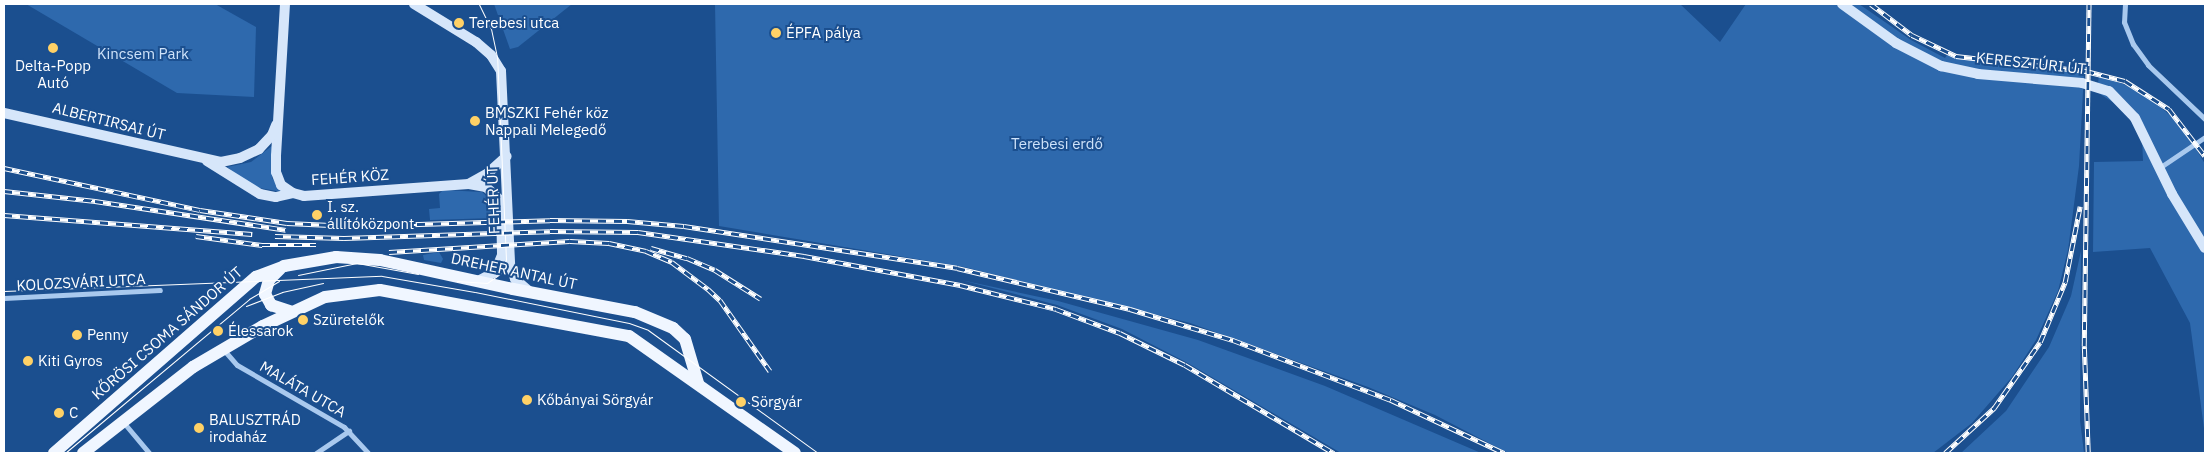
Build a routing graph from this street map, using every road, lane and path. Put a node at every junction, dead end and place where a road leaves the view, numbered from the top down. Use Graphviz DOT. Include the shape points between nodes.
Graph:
graph roads {
  1 [pos="285,4"];
  2 [pos="414,4"];
  3 [pos="1842,4"];
  4 [pos="2125,4"];
  5 [pos="4,112"];
  6 [pos="278,119"];
  7 [pos="2205,119"];
  8 [pos="2205,137"];
  9 [pos="507,156"];
  10 [pos="206,160"];
  11 [pos="2158,168"];
  12 [pos="469,184"];
  13 [pos="292,193"];
  14 [pos="501,201"];
  15 [pos="2205,248"];
  16 [pos="284,266"];
  17 [pos="478,281"];
  18 [pos="160,290"];
  19 [pos="534,294"];
  20 [pos="4,298"];
  21 [pos="290,311"];
  22 [pos="688,345"];
  23 [pos="223,348"];
  24 [pos="660,355"];
  25 [pos="698,383"];
  26 [pos="122,420"];
  27 [pos="349,431"];
  28 [pos="146,452"];
  29 [pos="54,453"];
  30 [pos="83,453"];
  31 [pos="316,453"];
  32 [pos="368,453"];
  33 [pos="795,453"];
  1 -- 6 [label="main road"];
  2 -- 9 [label="main road, FEHÉR ÚT" via="476,42 497,61 503,76"];
  3 -- 11 [label="main road, KERESZTÚRI ÚT" via="1902,47 1941,66 1978,74 2082,83 2109,92 2135,118"];
  4 -- 7 [label="street" via="2124,22 2133,44 2148,65"];
  5 -- 10 [label="main road, ALBERTIRSAI ÚT"];
  6 -- 10 [label="main road" via="272,135 259,148 230,161"];
  6 -- 13 [label="main road" via="276,172 282,185"];
  8 -- 11 [label="street"];
  9 -- 12 [label="main road, FEHÉR ÚT" via="488,174"];
  9 -- 19 [label="main road, FEHÉR ÚT" via="510,265 515,279"];
  10 -- 13 [label="main road, FEHÉR KÖZ" via="260,194 276,197"];
  11 -- 15 [label="main road, KERESZTÚRI ÚT"];
  12 -- 13 [label="main road, FEHÉR KÖZ" via="304,196"];
  12 -- 14 [label="main road, FEHÉR KÖZ" via="486,187"];
  14 -- 17 [label="main road, FEHÉR ÚT" via="500,264 489,277"];
  16 -- 17 [label="main road, DREHER ANTAL ÚT" via="361,257"];
  16 -- 21 [label="main road" via="269,280 265,294 271,305"];
  16 -- 29 [label="main road, KŐRÖSI CSOMA SÁNDOR ÚT" via="256,277 238,291"];
  17 -- 19 [label="main road, DREHER ANTAL ÚT"];
  18 -- 20 [label="street, KOLOZSVÁRI UTCA"];
  19 -- 22 [label="main road, DREHER ANTAL ÚT" via="635,312 673,328"];
  21 -- 23 [label="main road"];
  21 -- 24 [label="main road" via="342,292 402,292 616,332"];
  22 -- 24 [label="main road" via="677,358"];
  22 -- 25 [label="main road, DREHER ANTAL ÚT"];
  23 -- 26 [label="main road"];
  23 -- 27 [label="street, MALÁTA UTCA" via="237,365"];
  24 -- 25 [label="main road"];
  25 -- 33 [label="main road"];
  26 -- 28 [label="street"];
  26 -- 30 [label="main road"];
  27 -- 31 [label="street"];
  27 -- 32 [label="street, MALÁTA UTCA"];
}
